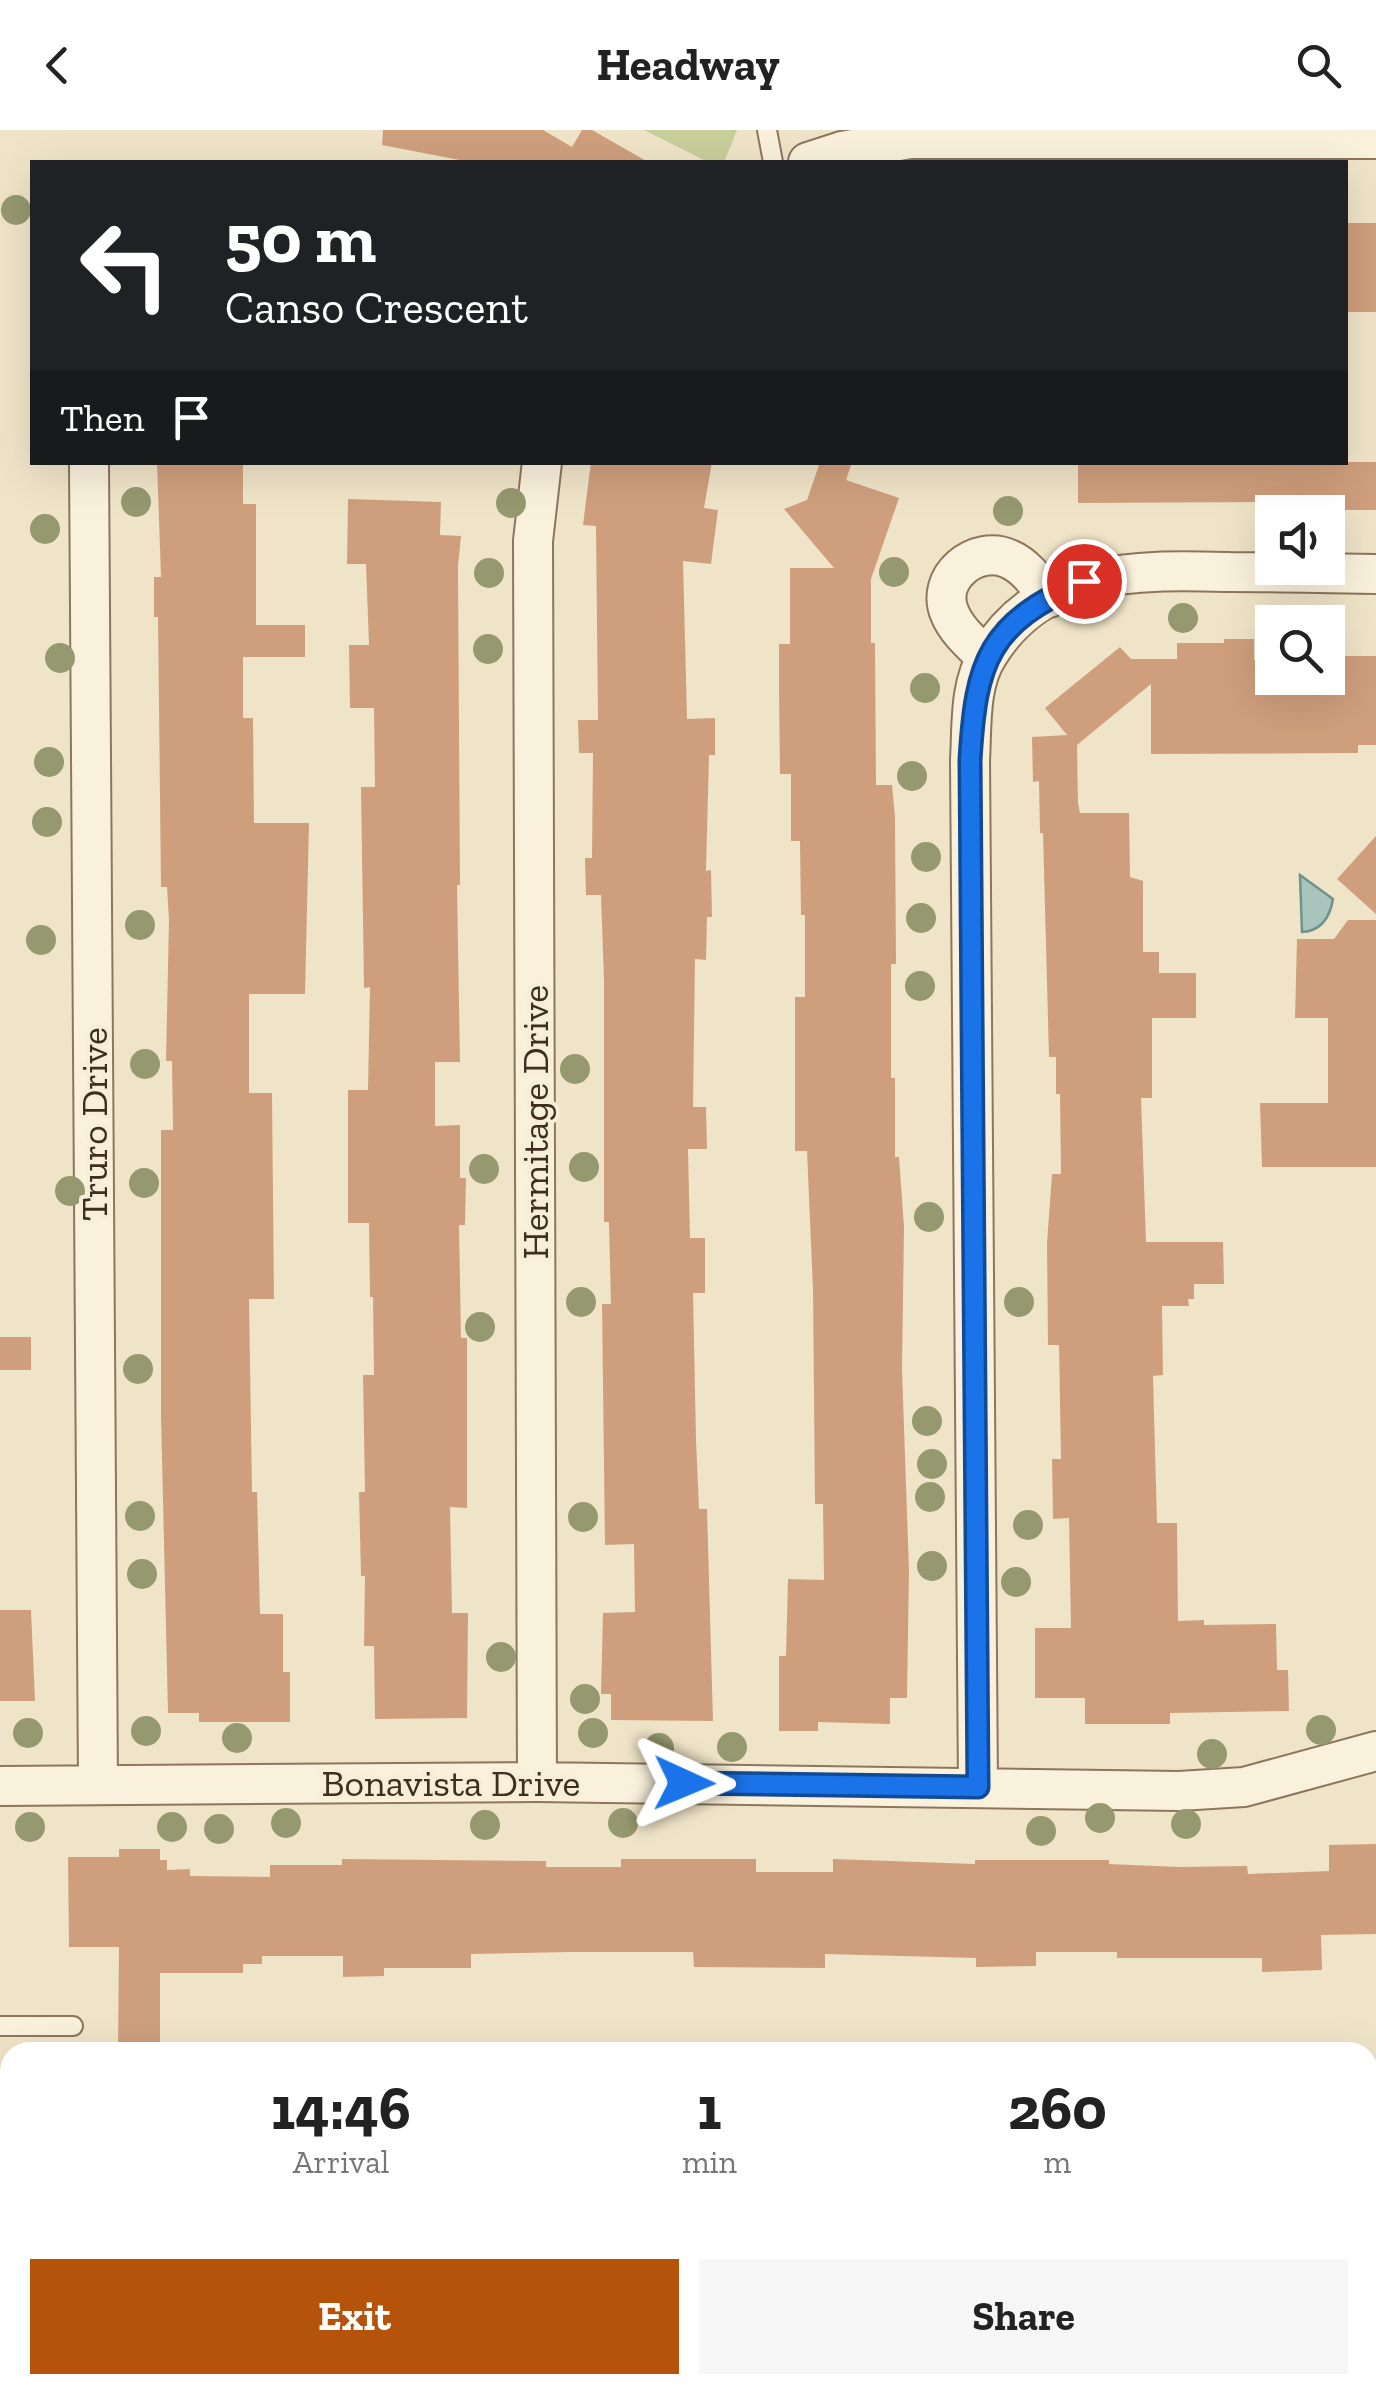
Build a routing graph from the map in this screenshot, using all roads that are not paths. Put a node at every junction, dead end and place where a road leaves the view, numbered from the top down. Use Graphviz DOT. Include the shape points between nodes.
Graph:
graph roads {
  1 [pos="766,130"];
  2 [pos="1124,134"];
  3 [pos="1376,139"];
  4 [pos="773,160"];
  5 [pos="814,160"];
  6 [pos="89,465"];
  7 [pos="542,465"];
  8 [pos="1376,574"];
  9 [pos="1050,598"];
  10 [pos="986,657"];
  11 [pos="1376,1751"];
  12 [pos="537,1782"];
  13 [pos="98,1785"];
  14 [pos="0,1786"];
  15 [pos="978,1787"];
  16 [pos="0,2026"];
  17 [pos="73,2026"];
  1 -- 4 [label="lane"];
  2 -- 3 [label="street"];
  2 -- 5 [label="street" via="910,139"];
  6 -- 13 [label="street, Truro Drive"];
  7 -- 12 [label="street, Hermitage Drive" via="533,541"];
  8 -- 9 [label="street" via="1145,570 1084,581"];
  9 -- 10 [label="street" via="1016,622"];
  9 -- 10 [label="street" via="1011,559 965,562 948,584 948,612"];
  10 -- 15 [label="street" via="972,709 970,760"];
  11 -- 15 [label="street, Bonavista Drive" via="1244,1787"];
  12 -- 13 [label="street, Bonavista Drive"];
  12 -- 15 [label="street, Bonavista Drive"];
  13 -- 14 [label="street, Bonavista Drive"];
  16 -- 17 [label="lane"];
}
